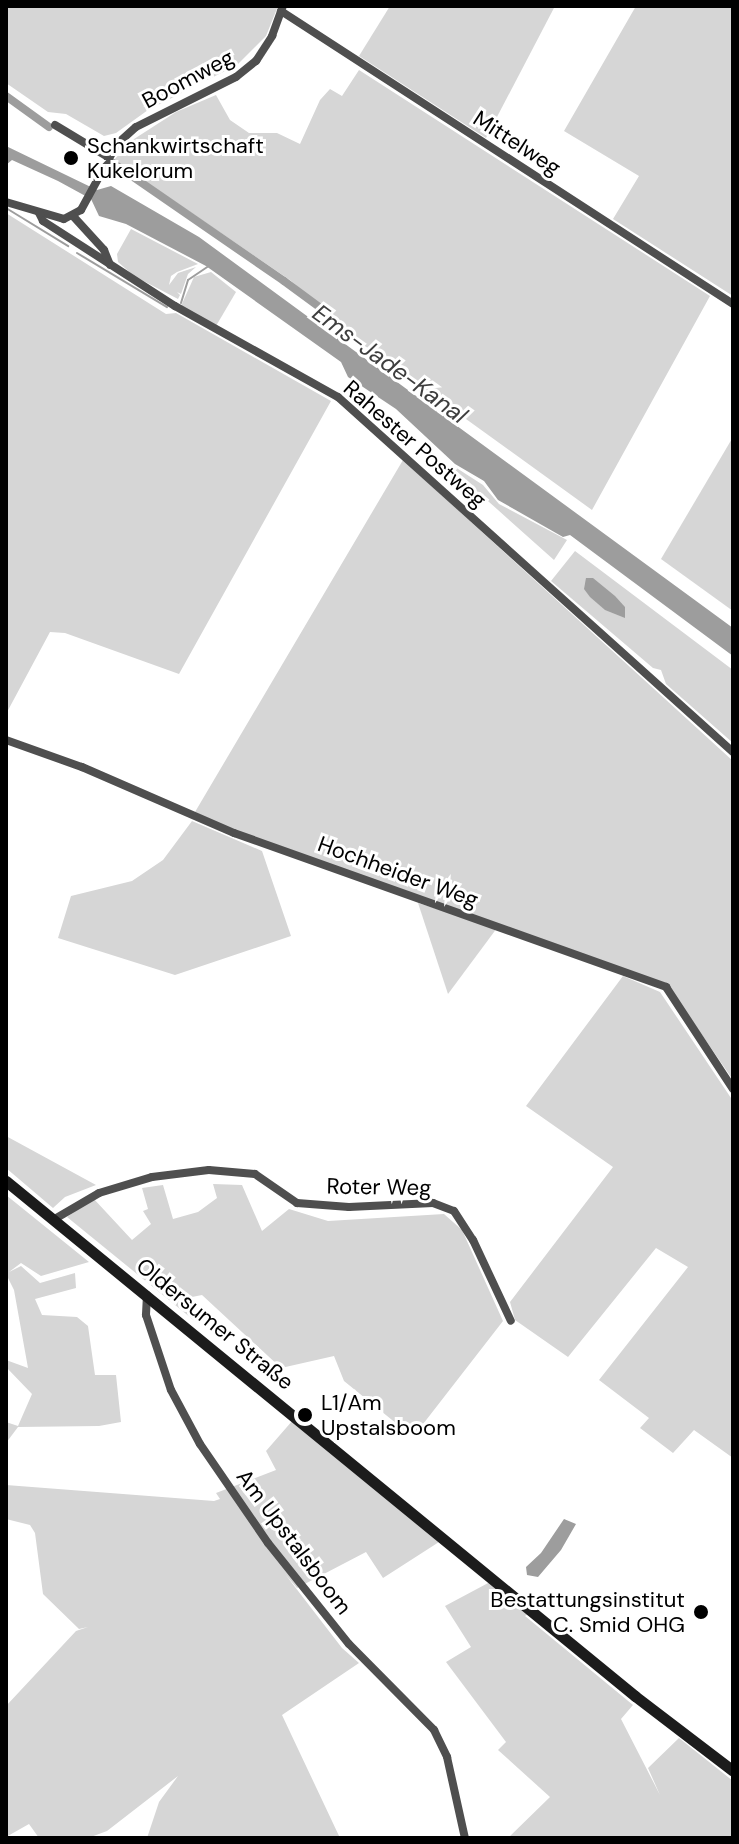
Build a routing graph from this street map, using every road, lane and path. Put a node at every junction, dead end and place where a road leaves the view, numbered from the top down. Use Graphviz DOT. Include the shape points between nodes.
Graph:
graph roads {
  1 [pos="282,9"];
  2 [pos="55,125"];
  3 [pos="108,157"];
  4 [pos="6,202"];
  5 [pos="39,213"];
  6 [pos="73,216"];
  7 [pos="110,266"];
  8 [pos="733,304"];
  9 [pos="6,740"];
  10 [pos="733,752"];
  11 [pos="733,1089"];
  12 [pos="6,1181"];
  13 [pos="53,1220"];
  14 [pos="147,1295"];
  15 [pos="511,1321"];
  16 [pos="733,1771"];
  17 [pos="465,1838"];
  1 -- 3 [label="street, Boomweg" via="256,61 213,90 136,127"];
  1 -- 8 [label="street, Mittelweg"];
  2 -- 3 [label="street"];
  3 -- 6 [label="street, Boomweg" via="87,203"];
  4 -- 5 [label="street"];
  5 -- 6 [label="street"];
  5 -- 7 [label="street, Rahester Postweg" via="43,221"];
  6 -- 7 [label="street" via="104,250"];
  7 -- 10 [label="street, Rahester Postweg" via="338,397"];
  9 -- 11 [label="street, Hochheider Weg" via="234,833 666,987"];
  12 -- 13 [label="main road, Oldersumer Straße"];
  13 -- 14 [label="main road, Oldersumer Straße"];
  13 -- 15 [label="street, Roter Weg" via="99,1193 152,1177 209,1170 255,1174 297,1203 433,1203 454,1211"];
  14 -- 16 [label="main road, Oldersumer Straße"];
  14 -- 17 [label="street, Am Upstalsboom" via="145,1310 171,1390 200,1444 268,1543 349,1644 434,1730 447,1757"];
}
